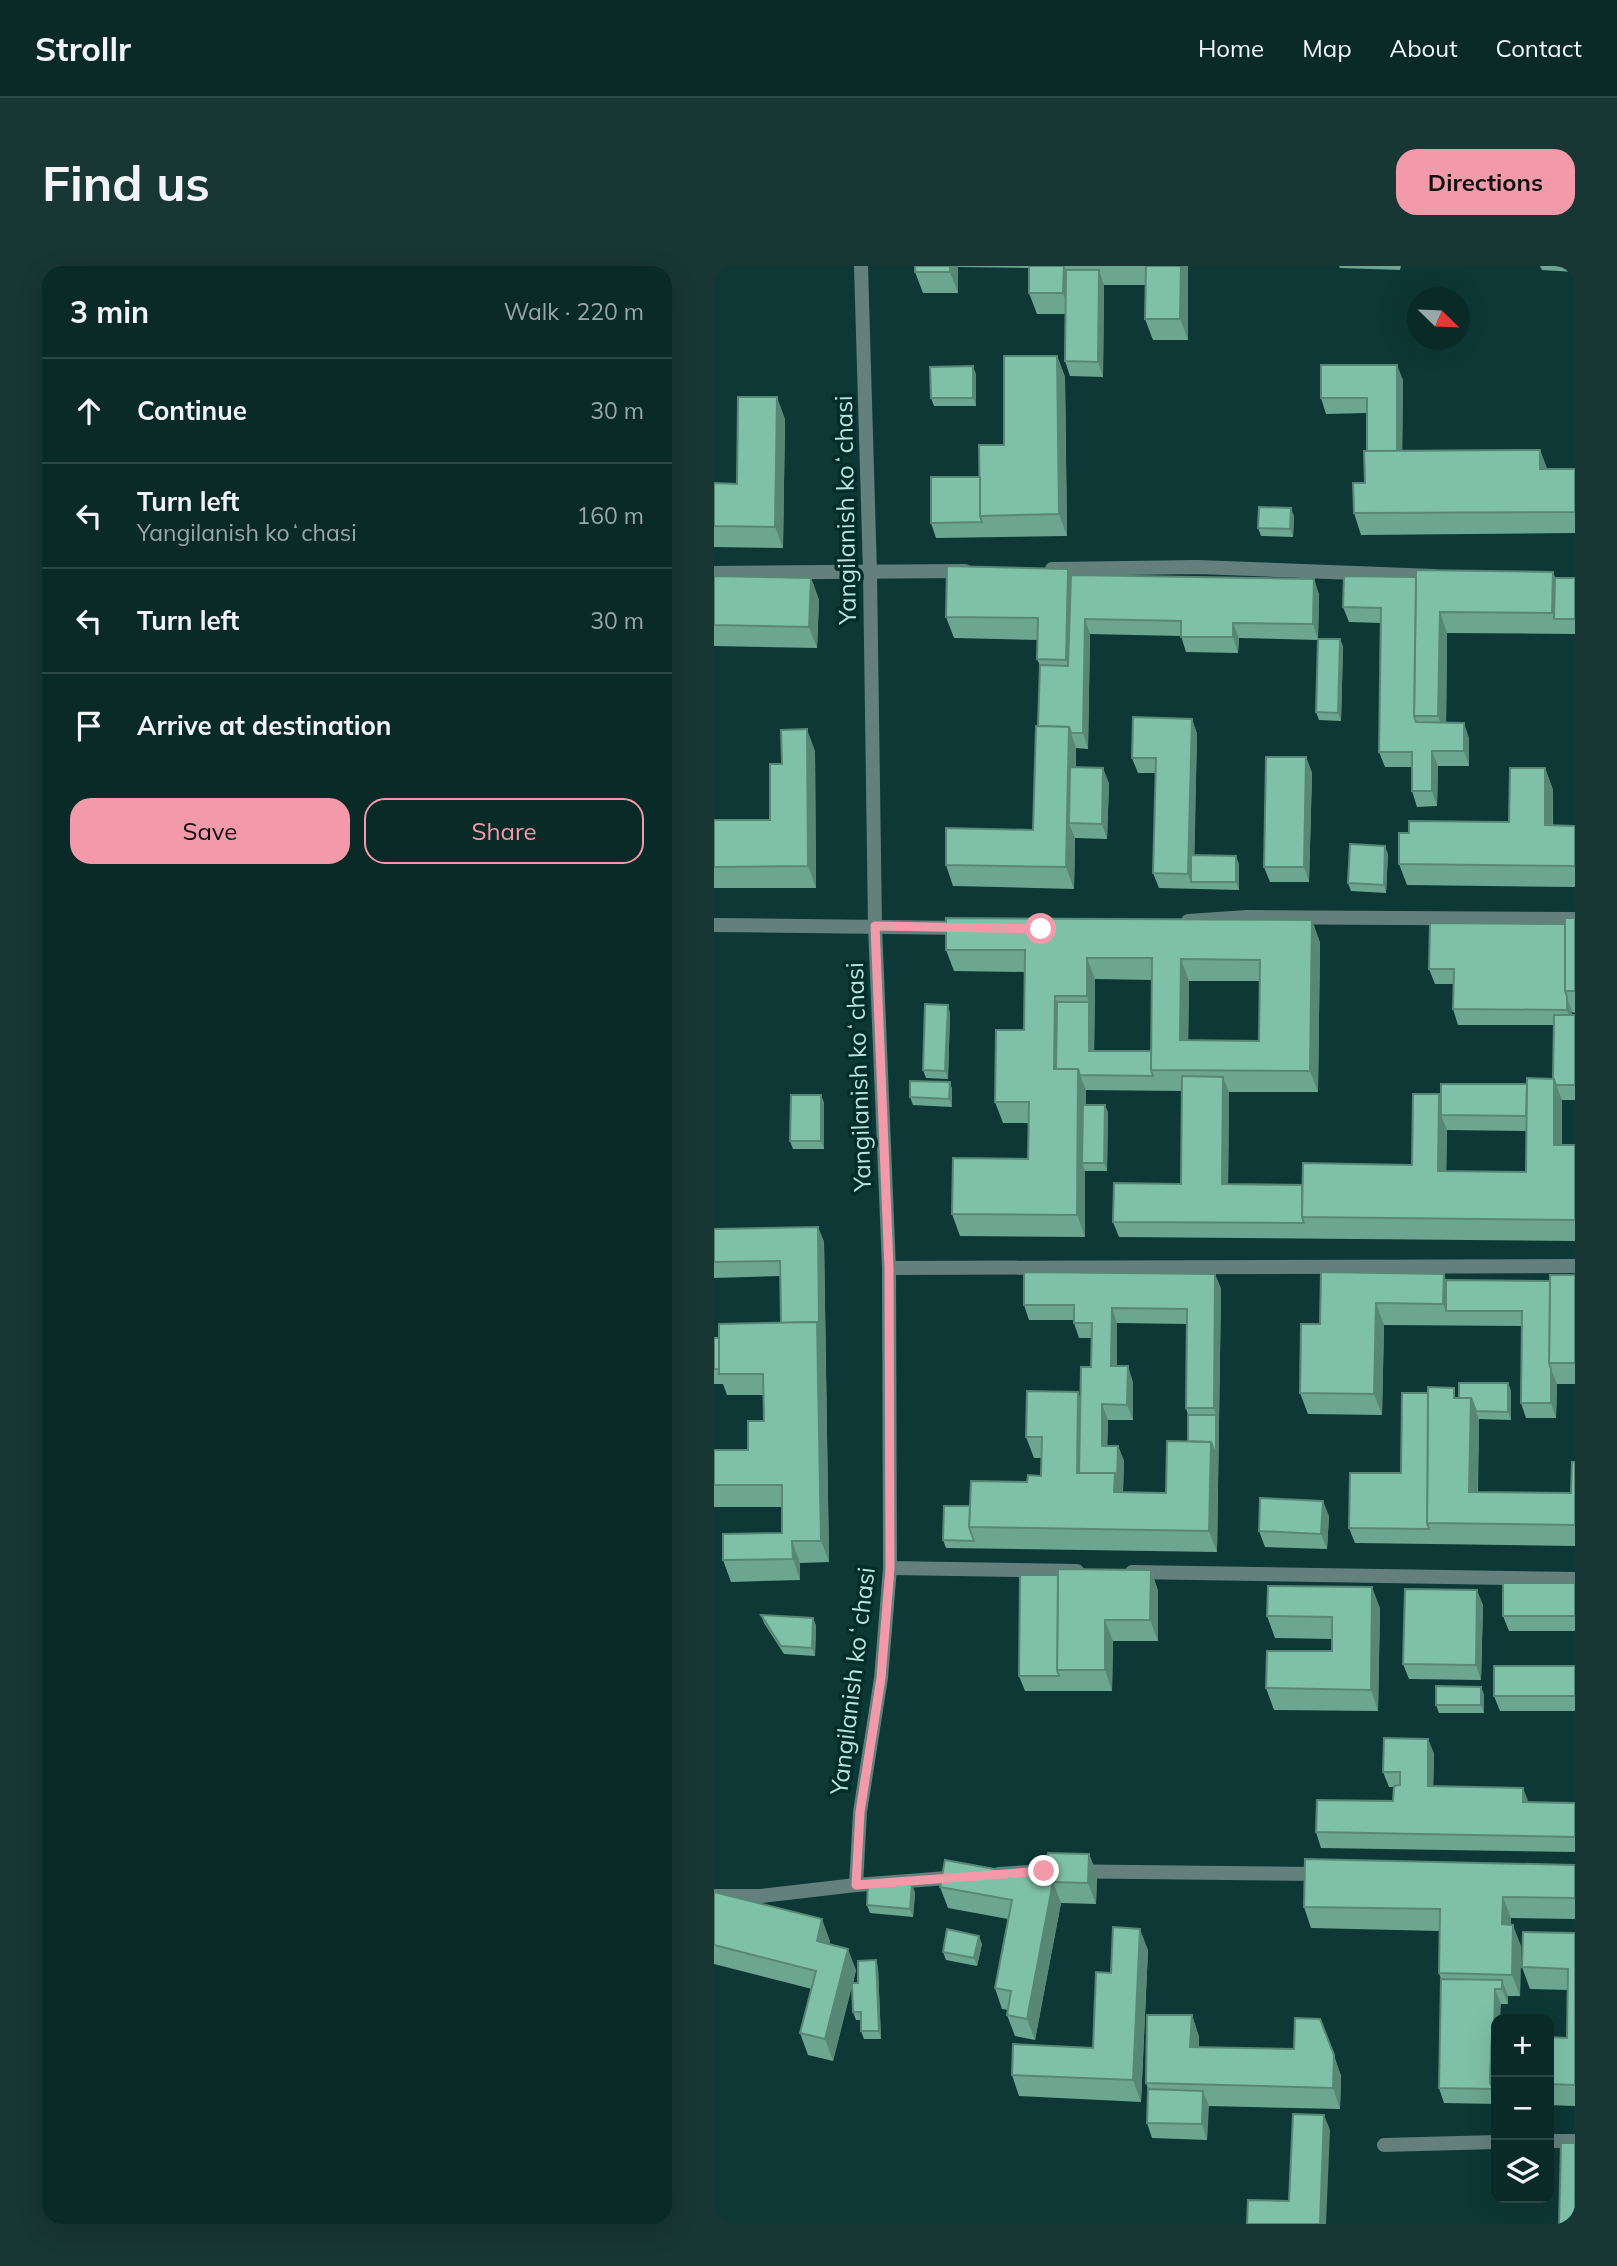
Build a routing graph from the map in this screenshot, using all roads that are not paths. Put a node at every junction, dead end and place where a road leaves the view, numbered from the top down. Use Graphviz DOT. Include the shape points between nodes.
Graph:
graph roads {
  1 [pos="861,266"];
  2 [pos="1034,569"];
  3 [pos="979,570"];
  4 [pos="870,572"];
  5 [pos="714,573"];
  6 [pos="1448,576"];
  7 [pos="1575,919"];
  8 [pos="1178,921"];
  9 [pos="714,925"];
  10 [pos="875,926"];
  11 [pos="986,928"];
  12 [pos="1575,1266"];
  13 [pos="889,1268"];
  14 [pos="890,1568"];
  15 [pos="1086,1571"];
  16 [pos="1114,1572"];
  17 [pos="1575,1579"];
  18 [pos="1335,1874"];
  19 [pos="856,1885"];
  20 [pos="714,1896"];
  21 [pos="1554,2141"];
  22 [pos="1575,2141"];
  23 [pos="1491,2142"];
  24 [pos="1384,2145"];
  1 -- 4 [label="street, Yangilanish koʻchasi"];
  2 -- 6 [label="street" via="1198,567"];
  3 -- 4 [label="street"];
  4 -- 5 [label="street"];
  4 -- 10 [label="street, Yangilanish koʻchasi"];
  7 -- 8 [label="street" via="1247,917"];
  9 -- 10 [label="street"];
  10 -- 11 [label="street"];
  10 -- 13 [label="street, Yangilanish koʻchasi"];
  12 -- 13 [label="street"];
  13 -- 14 [label="street, Yangilanish koʻchasi"];
  14 -- 15 [label="street"];
  14 -- 19 [label="street, Yangilanish koʻchasi" via="881,1678 860,1812"];
  16 -- 17 [label="street"];
  18 -- 19 [label="street" via="1044,1871"];
  19 -- 20 [label="street" via="761,1896"];
  21 -- 22 [label="street"];
  23 -- 24 [label="street"];
}
